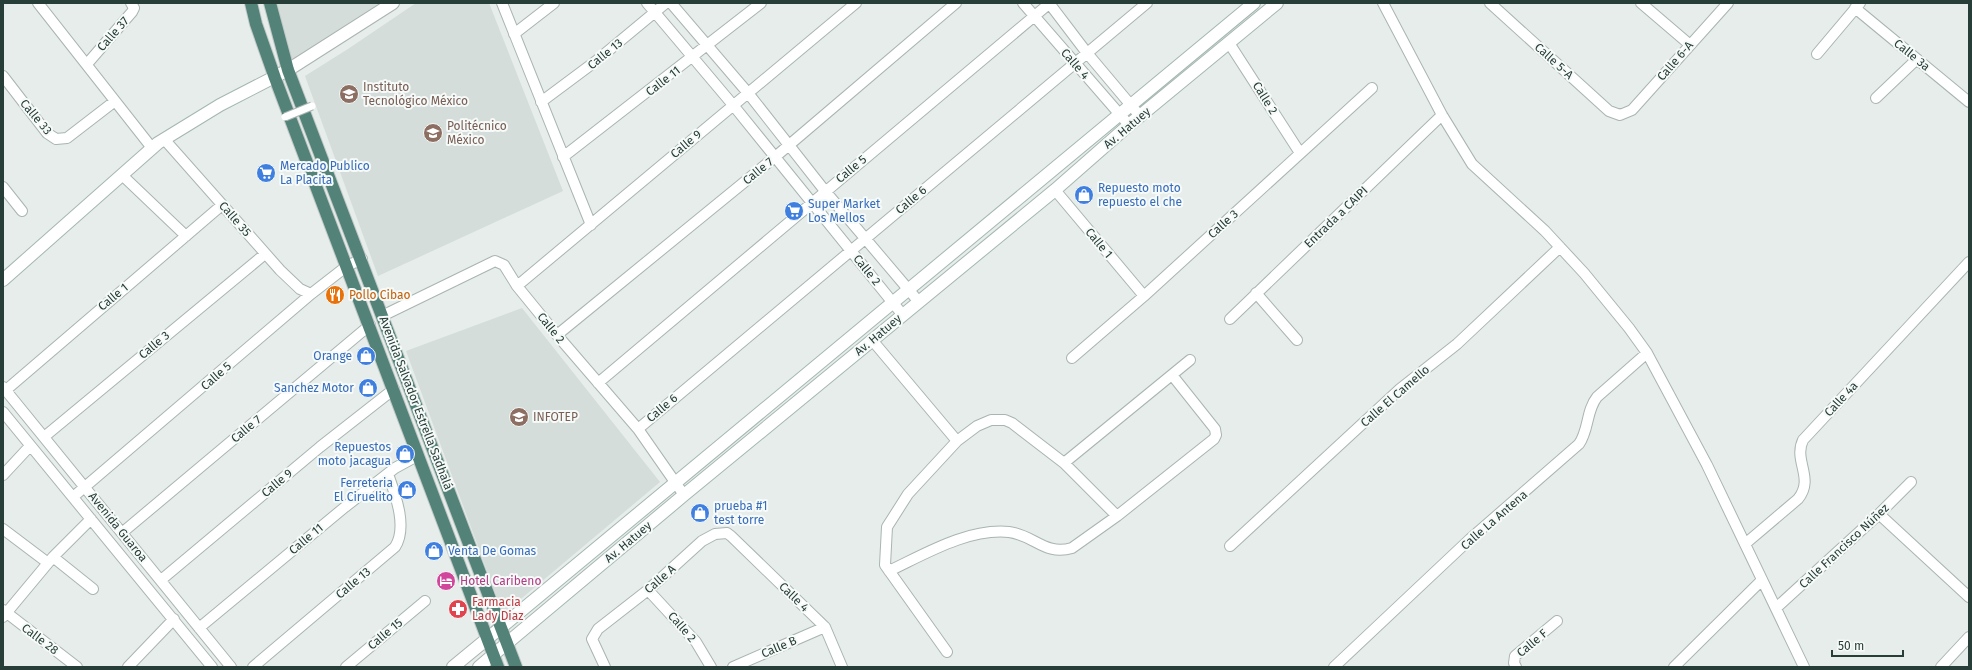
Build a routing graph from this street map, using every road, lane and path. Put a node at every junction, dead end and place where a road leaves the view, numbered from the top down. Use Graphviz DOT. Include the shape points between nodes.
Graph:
graph roads {
  1 [pos="38,3"];
  2 [pos="131,3"];
  3 [pos="251,3"];
  4 [pos="270,3"];
  5 [pos="393,3"];
  6 [pos="502,3"];
  7 [pos="554,3"];
  8 [pos="647,3"];
  9 [pos="666,3"];
  10 [pos="671,3"];
  11 [pos="761,3"];
  12 [pos="856,3"];
  13 [pos="956,3"];
  14 [pos="1023,3"];
  15 [pos="1049,3"];
  16 [pos="1147,3"];
  17 [pos="1254,3"];
  18 [pos="1277,3"];
  19 [pos="1383,3"];
  20 [pos="1490,3"];
  21 [pos="1642,3"];
  22 [pos="1728,3"];
  23 [pos="1858,6"];
  24 [pos="655,12"];
  25 [pos="1034,16"];
  26 [pos="514,34"];
  27 [pos="1229,43"];
  28 [pos="1689,44"];
  29 [pos="708,46"];
  30 [pos="1087,53"];
  31 [pos="1816,54"];
  32 [pos="693,57"];
  33 [pos="1917,59"];
  34 [pos="1074,63"];
  35 [pos="87,64"];
  36 [pos="288,70"];
  37 [pos="3,76"];
  38 [pos="275,78"];
  39 [pos="1372,88"];
  40 [pos="748,93"];
  41 [pos="1876,98"];
  42 [pos="115,101"];
  43 [pos="541,102"];
  44 [pos="1969,102"];
  45 [pos="733,105"];
  46 [pos="1132,105"];
  47 [pos="312,106"];
  48 [pos="1120,114"];
  49 [pos="1442,115"];
  50 [pos="1620,115"];
  51 [pos="1140,116"];
  52 [pos="285,117"];
  53 [pos="1129,125"];
  54 [pos="164,139"];
  55 [pos="789,145"];
  56 [pos="152,148"];
  57 [pos="1300,153"];
  58 [pos="563,157"];
  59 [pos="775,157"];
  60 [pos="122,175"];
  61 [pos="3,187"];
  62 [pos="1055,190"];
  63 [pos="825,191"];
  64 [pos="811,203"];
  65 [pos="222,205"];
  66 [pos="22,211"];
  67 [pos="591,225"];
  68 [pos="186,236"];
  69 [pos="865,239"];
  70 [pos="1560,247"];
  71 [pos="851,250"];
  72 [pos="265,254"];
  73 [pos="362,260"];
  74 [pos="1969,262"];
  75 [pos="347,266"];
  76 [pos="3,280"];
  77 [pos="517,286"];
  78 [pos="908,290"];
  79 [pos="1256,293"];
  80 [pos="311,294"];
  81 [pos="1144,296"];
  82 [pos="919,302"];
  83 [pos="893,303"];
  84 [pos="902,314"];
  85 [pos="382,316"];
  86 [pos="1230,319"];
  87 [pos="370,325"];
  88 [pos="557,335"];
  89 [pos="872,340"];
  90 [pos="1297,340"];
  91 [pos="1647,353"];
  92 [pos="1072,358"];
  93 [pos="1190,360"];
  94 [pos="1172,375"];
  95 [pos="598,383"];
  96 [pos="4,389"];
  97 [pos="394,389"];
  98 [pos="3,412"];
  99 [pos="638,428"];
  100 [pos="44,437"];
  101 [pos="957,442"];
  102 [pos="30,446"];
  103 [pos="417,456"];
  104 [pos="1064,463"];
  105 [pos="4,470"];
  106 [pos="388,474"];
  107 [pos="1911,482"];
  108 [pos="676,483"];
  109 [pos="86,488"];
  110 [pos="684,494"];
  111 [pos="73,497"];
  112 [pos="1879,514"];
  113 [pos="1117,516"];
  114 [pos="91,519"];
  115 [pos="3,528"];
  116 [pos="123,532"];
  117 [pos="731,536"];
  118 [pos="1745,544"];
  119 [pos="1230,546"];
  120 [pos="50,560"];
  121 [pos="889,571"];
  122 [pos="161,580"];
  123 [pos="1762,580"];
  124 [pos="93,589"];
  125 [pos="648,590"];
  126 [pos="1969,597"];
  127 [pos="425,601"];
  128 [pos="1776,608"];
  129 [pos="4,613"];
  130 [pos="174,619"];
  131 [pos="1557,621"];
  132 [pos="500,626"];
  133 [pos="825,627"];
  134 [pos="199,628"];
  135 [pos="1969,637"];
  136 [pos="487,639"];
  137 [pos="507,643"];
  138 [pos="947,652"];
  139 [pos="493,656"];
  140 [pos="77,667"];
  141 [pos="128,667"];
  142 [pos="212,667"];
  143 [pos="231,667"];
  144 [pos="253,667"];
  145 [pos="346,667"];
  146 [pos="453,667"];
  147 [pos="479,667"];
  148 [pos="498,667"];
  149 [pos="516,667"];
  150 [pos="606,667"];
  151 [pos="711,667"];
  152 [pos="733,667"];
  153 [pos="842,667"];
  154 [pos="1334,667"];
  155 [pos="1516,667"];
  156 [pos="1674,667"];
  157 [pos="1804,667"];
  158 [pos="1941,667"];
  1 -- 35 [label="street"];
  2 -- 35 [label="street, Calle 37" via="134,8 132,12"];
  3 -- 38 [label="highway, Avenida Salvador Estrella Sadhalá"];
  4 -- 36 [label="highway, Avenida Salvador Estrella Sadhalá"];
  5 -- 36 [label="main road"];
  6 -- 26 [label="street"];
  7 -- 26 [label="street"];
  8 -- 24 [label="street, Calle 2"];
  9 -- 24 [label="street, Calle 13"];
  10 -- 29 [label="street, Calle 2"];
  11 -- 29 [label="street, Calle 11"];
  12 -- 40 [label="street, Calle 9"];
  13 -- 55 [label="street, Calle 7"];
  14 -- 25 [label="street, Calle 4"];
  15 -- 25 [label="street, Calle 5"];
  15 -- 30 [label="street, Calle 4"];
  16 -- 30 [label="street, Calle 6"];
  17 -- 46 [label="main road, Av. Hatuey"];
  18 -- 27 [label="main road, Av. Hatuey"];
  19 -- 49 [label="street"];
  20 -- 50 [label="street, Calle 5-A" via="1609,111"];
  21 -- 28 [label="street"];
  22 -- 28 [label="street, Calle 6-A"];
  23 -- 31 [label="street"];
  23 -- 33 [label="street, Calle 3a"];
  24 -- 32 [label="street, Calle 2"];
  24 -- 43 [label="street, Calle 13"];
  25 -- 34 [label="street, Calle 4"];
  25 -- 63 [label="street, Calle 5"];
  26 -- 43 [label="street"];
  27 -- 51 [label="main road, Av. Hatuey"];
  27 -- 57 [label="street, Calle 2"];
  28 -- 50 [label="street, Calle 6-A" via="1632,110"];
  29 -- 32 [label="street, Calle 11"];
  29 -- 40 [label="street, Calle 2"];
  30 -- 34 [label="street, Calle 6"];
  30 -- 46 [label="street, Calle 4"];
  32 -- 45 [label="street, Calle 2"];
  32 -- 58 [label="street, Calle 11"];
  33 -- 41 [label="street"];
  33 -- 44 [label="street, Calle 3a"];
  34 -- 48 [label="street, Calle 4"];
  34 -- 69 [label="street, Calle 6"];
  35 -- 42 [label="street"];
  36 -- 38 [label="main road"];
  36 -- 73 [label="highway, Avenida Salvador Estrella Sadhalá"];
  37 -- 42 [label="street, Calle 33" via="51,137 56,139 67,138"];
  38 -- 54 [label="main road" via="220,105"];
  38 -- 75 [label="highway, Avenida Salvador Estrella Sadhalá"];
  39 -- 57 [label="street, Calle 3"];
  40 -- 45 [label="street, Calle 9"];
  40 -- 55 [label="street, Calle 2"];
  42 -- 56 [label="street"];
  43 -- 58 [label="street"];
  45 -- 59 [label="street, Calle 2"];
  45 -- 67 [label="street, Calle 9"];
  46 -- 48 [label="main road, Av. Hatuey"];
  46 -- 51 [label="street, Calle 4"];
  47 -- 52 [label="street, bridge"];
  48 -- 53 [label="street, Calle 4"];
  48 -- 78 [label="main road, Av. Hatuey"];
  49 -- 70 [label="street" via="1472,164"];
  49 -- 79 [label="street, Entrada a CAIPI"];
  51 -- 53 [label="main road, Av. Hatuey"];
  53 -- 62 [label="main road, Av. Hatuey"];
  54 -- 56 [label="main road"];
  54 -- 65 [label="street, Calle 35"];
  55 -- 59 [label="street, Calle 7"];
  55 -- 63 [label="street, Calle 2"];
  56 -- 60 [label="main road"];
  57 -- 81 [label="street, Calle 3"];
  58 -- 67 [label="street"];
  59 -- 64 [label="street, Calle 2"];
  59 -- 88 [label="street, Calle 7"];
  60 -- 68 [label="street"];
  60 -- 76 [label="main road"];
  61 -- 66 [label="street"];
  62 -- 81 [label="street, Calle 1"];
  62 -- 82 [label="main road, Av. Hatuey"];
  63 -- 64 [label="street, Calle 5"];
  63 -- 69 [label="street, Calle 2"];
  64 -- 71 [label="street, Calle 2"];
  64 -- 95 [label="street, Calle 5"];
  65 -- 68 [label="street, Calle 1"];
  65 -- 72 [label="street, Calle 35"];
  67 -- 77 [label="street, Calle 9"];
  68 -- 96 [label="street, Calle 1"];
  69 -- 71 [label="street, Calle 6"];
  69 -- 78 [label="street, Calle 2"];
  70 -- 91 [label="street"];
  70 -- 119 [label="street, Calle El Camello" via="1457,344 1400,389"];
  71 -- 83 [label="street, Calle 2"];
  71 -- 99 [label="street, Calle 6"];
  72 -- 80 [label="street, Calle 35" via="296,287"];
  72 -- 100 [label="street, Calle 3"];
  73 -- 75 [label="street, Calle 5"];
  73 -- 85 [label="highway, Avenida Salvador Estrella Sadhalá"];
  74 -- 118 [label="street, Calle 4a" via="1803,440 1800,446 1806,482 1804,491"];
  75 -- 80 [label="street, Calle 5"];
  75 -- 87 [label="highway, Avenida Salvador Estrella Sadhalá"];
  77 -- 85 [label="street, Calle 2" via="504,265 495,261"];
  77 -- 88 [label="street, Calle 2"];
  78 -- 82 [label="street, Calle 2"];
  78 -- 83 [label="main road, Av. Hatuey"];
  79 -- 86 [label="street, Entrada a CAIPI"];
  79 -- 90 [label="street"];
  80 -- 109 [label="street, Calle 5"];
  81 -- 92 [label="street, Calle 3"];
  82 -- 84 [label="main road, Av. Hatuey"];
  83 -- 84 [label="street, Calle 2"];
  83 -- 108 [label="main road, Av. Hatuey"];
  84 -- 89 [label="main road, Av. Hatuey"];
  85 -- 132 [label="highway, Avenida Salvador Estrella Sadhalá"];
  87 -- 97 [label="highway, Avenida Salvador Estrella Sadhalá"];
  87 -- 116 [label="street, Calle 7"];
  88 -- 95 [label="street, Calle 2"];
  89 -- 101 [label="street"];
  89 -- 110 [label="main road, Av. Hatuey"];
  91 -- 118 [label="street" via="1707,465"];
  91 -- 154 [label="street, Calle La Antena" via="1593,402 1585,434 1578,444 1470,539"];
  93 -- 94 [label="street"];
  94 -- 104 [label="street"];
  94 -- 113 [label="street" via="1215,429 1216,435 1209,444"];
  95 -- 99 [label="street, Calle 2"];
  96 -- 100 [label="street, Avenida Guaroa"];
  97 -- 103 [label="highway, Avenida Salvador Estrella Sadhalá"];
  97 -- 122 [label="street, Calle 9" via="320,447"];
  98 -- 102 [label="street, Avenida Guaroa"];
  99 -- 108 [label="street, Calle 2"];
  100 -- 109 [label="street, Avenida Guaroa"];
  101 -- 104 [label="street" via="977,426 991,420 1004,420 1012,423"];
  101 -- 121 [label="street" via="908,494 887,527 885,565"];
  102 -- 105 [label="street"];
  102 -- 111 [label="street, Avenida Guaroa"];
  103 -- 106 [label="street, Calle 11" via="403,462"];
  103 -- 136 [label="highway, Avenida Salvador Estrella Sadhalá"];
  104 -- 113 [label="street"];
  106 -- 134 [label="street, Calle 11"];
  106 -- 144 [label="street, Calle 13" via="401,530 395,547"];
  107 -- 112 [label="street, Calle Francisco Núñez"];
  108 -- 110 [label="street, Calle 2"];
  108 -- 132 [label="main road, Av. Hatuey"];
  109 -- 111 [label="street, Calle 5"];
  109 -- 116 [label="street, Avenida Guaroa"];
  110 -- 137 [label="main road, Av. Hatuey"];
  111 -- 114 [label="street, Avenida Guaroa"];
  112 -- 126 [label="street"];
  112 -- 128 [label="street, Calle Francisco Núñez"];
  113 -- 121 [label="street" via="1064,551 1053,550 1018,534 978,533"];
  114 -- 120 [label="street"];
  114 -- 130 [label="street, Avenida Guaroa"];
  115 -- 120 [label="street"];
  116 -- 122 [label="street, Avenida Guaroa"];
  117 -- 125 [label="street, Calle A" via="722,533 707,537"];
  117 -- 133 [label="street, Calle 4"];
  118 -- 123 [label="street"];
  120 -- 124 [label="street"];
  120 -- 129 [label="street"];
  121 -- 138 [label="street"];
  122 -- 134 [label="street, Avenida Guaroa"];
  123 -- 128 [label="street"];
  123 -- 156 [label="street"];
  125 -- 150 [label="street, Calle A" via="598,629 593,636 594,644"];
  125 -- 151 [label="street, Calle 2" via="696,642"];
  127 -- 145 [label="street, Calle 15"];
  128 -- 157 [label="street"];
  129 -- 140 [label="street, Calle 28"];
  130 -- 141 [label="street"];
  130 -- 142 [label="street, Avenida Guaroa"];
  131 -- 155 [label="street, Calle F" via="1515,656"];
  132 -- 136 [label="main road, Av. Hatuey"];
  132 -- 137 [label="highway, Avenida Salvador Estrella Sadhalá"];
  133 -- 152 [label="street, Calle B"];
  133 -- 153 [label="street, Calle 4"];
  134 -- 143 [label="street, Avenida Guaroa"];
  135 -- 158 [label="street"];
  136 -- 139 [label="highway, Avenida Salvador Estrella Sadhalá"];
  136 -- 146 [label="main road"];
  137 -- 139 [label="main road, Av. Hatuey"];
  137 -- 149 [label="highway, Avenida Salvador Estrella Sadhalá"];
  139 -- 147 [label="main road, Av. Hatuey"];
  139 -- 148 [label="highway, Avenida Salvador Estrella Sadhalá"];
}
